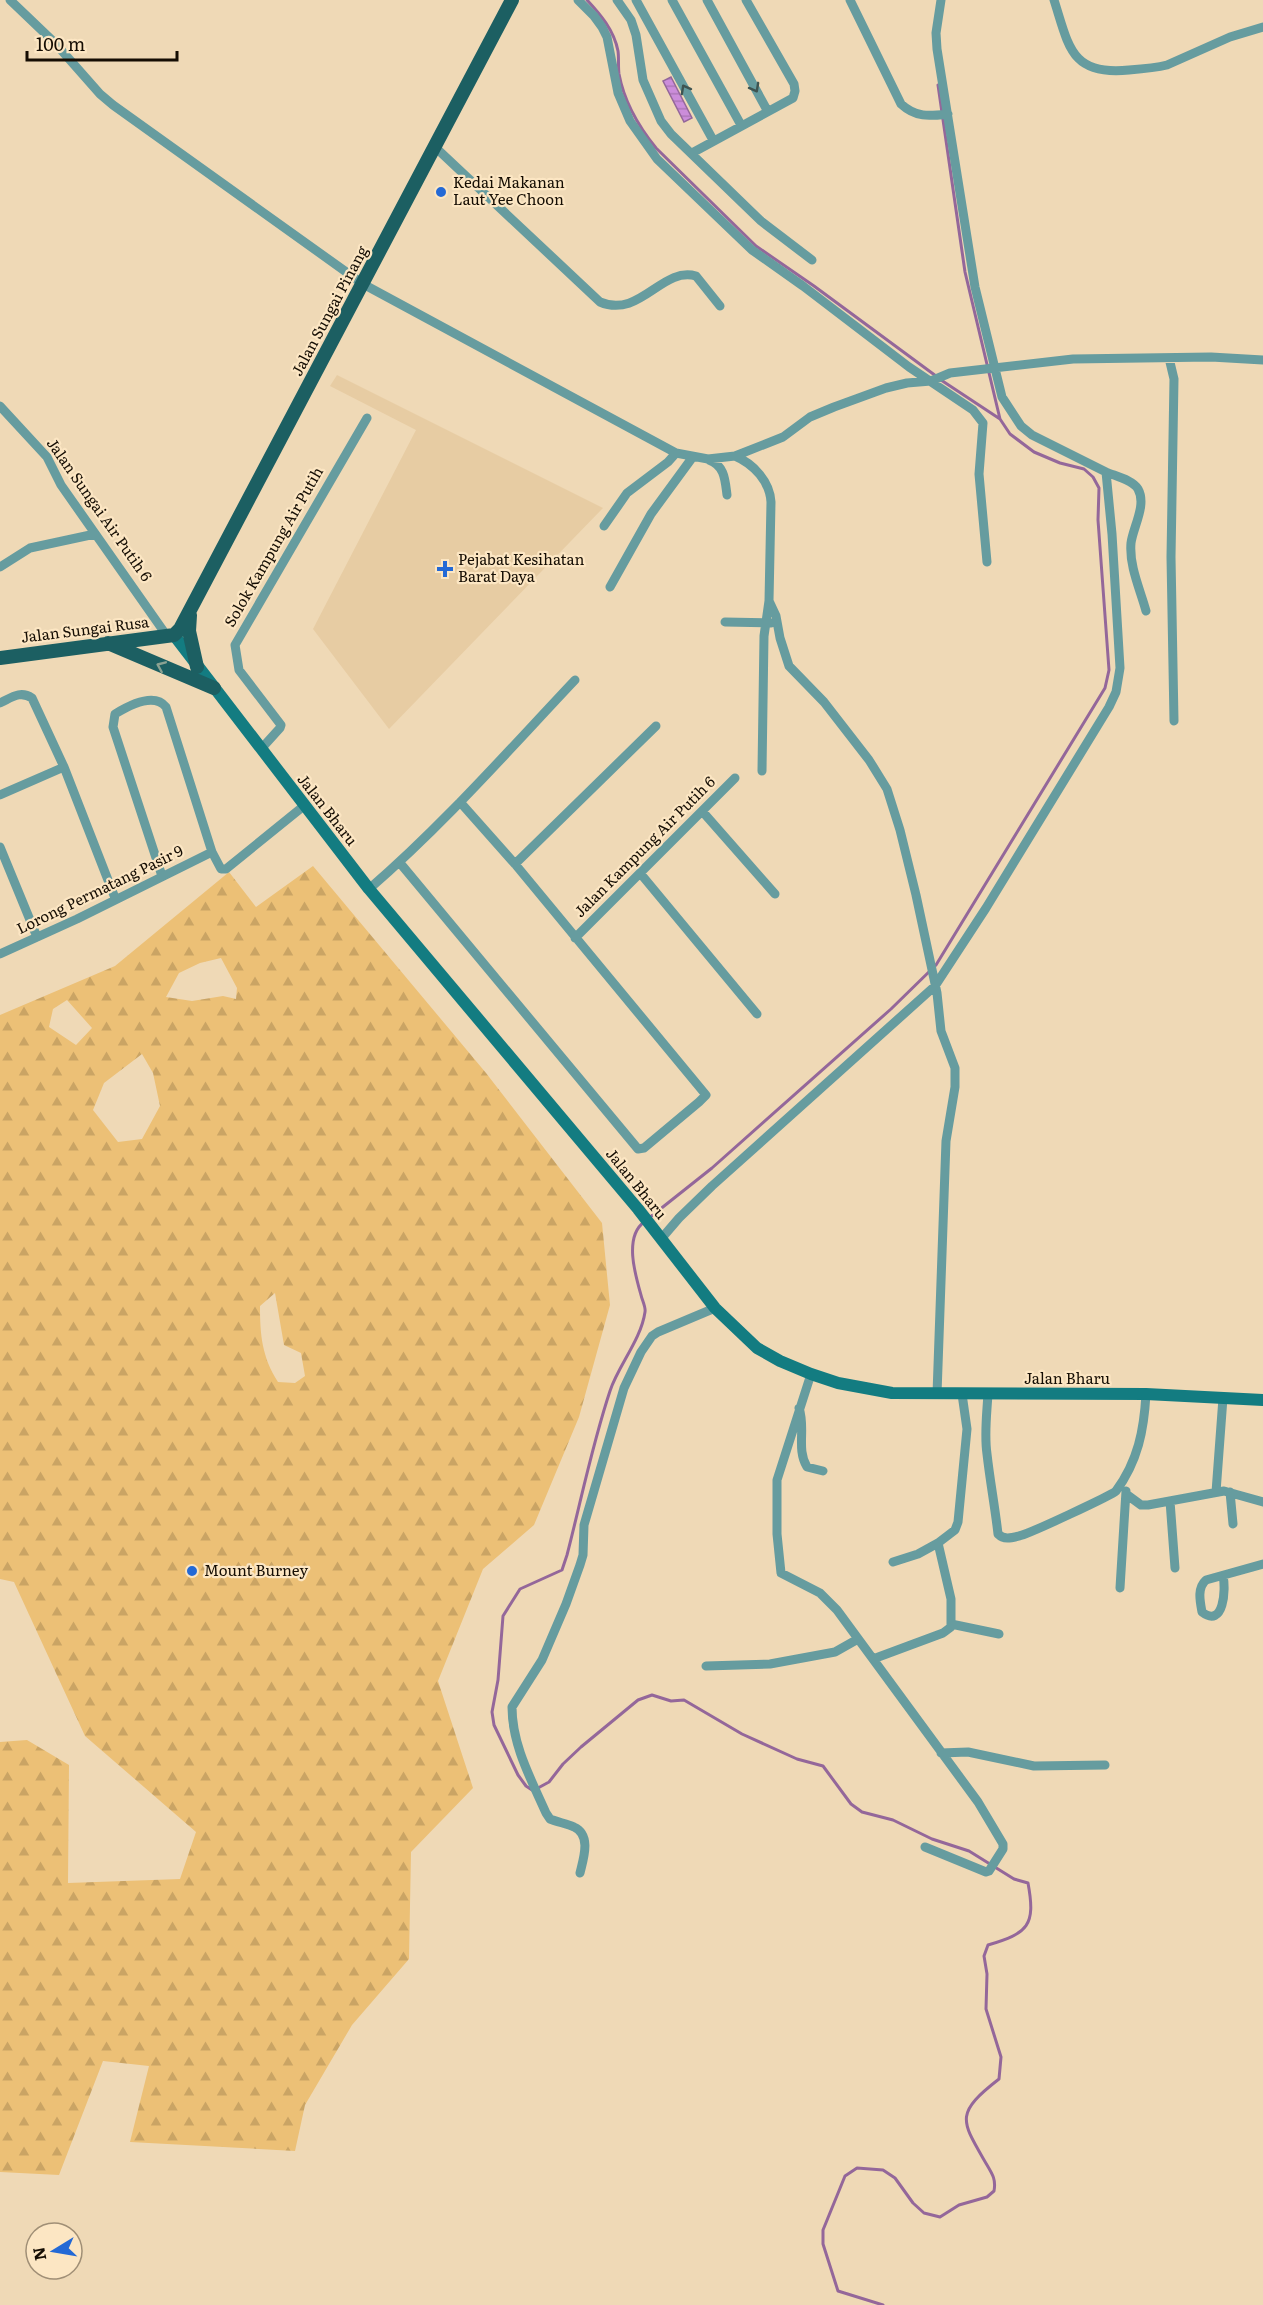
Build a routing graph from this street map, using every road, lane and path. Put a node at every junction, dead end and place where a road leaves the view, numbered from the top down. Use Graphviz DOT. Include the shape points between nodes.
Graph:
graph roads {
  1 [pos="10,0"];
  2 [pos="512,0"];
  3 [pos="578,0"];
  4 [pos="617,0"];
  5 [pos="636,0"];
  6 [pos="672,0"];
  7 [pos="707,0"];
  8 [pos="746,0"];
  9 [pos="850,0"];
  10 [pos="941,0"];
  11 [pos="1054,0"];
  12 [pos="1263,27"];
  13 [pos="767,110"];
  14 [pos="945,114"];
  15 [pos="741,125"];
  16 [pos="713,140"];
  17 [pos="435,147"];
  18 [pos="692,153"];
  19 [pos="812,260"];
  20 [pos="363,284"];
  21 [pos="720,306"];
  22 [pos="1169,358"];
  23 [pos="1263,360"];
  24 [pos="990,369"];
  25 [pos="935,379"];
  26 [pos="0,406"];
  27 [pos="367,418"];
  28 [pos="676,453"];
  29 [pos="735,456"];
  30 [pos="692,458"];
  31 [pos="708,459"];
  32 [pos="1106,472"];
  33 [pos="727,495"];
  34 [pos="604,526"];
  35 [pos="95,534"];
  36 [pos="987,562"];
  37 [pos="0,567"];
  38 [pos="609,587"];
  39 [pos="769,601"];
  40 [pos="1146,611"];
  41 [pos="190,612"];
  42 [pos="726,622"];
  43 [pos="766,623"];
  44 [pos="777,623"];
  45 [pos="171,635"];
  46 [pos="108,643"];
  47 [pos="0,658"];
  48 [pos="197,667"];
  49 [pos="575,680"];
  50 [pos="214,688"];
  51 [pos="0,704"];
  52 [pos="1174,721"];
  53 [pos="656,726"];
  54 [pos="261,749"];
  55 [pos="64,767"];
  56 [pos="762,771"];
  57 [pos="735,778"];
  58 [pos="0,795"];
  59 [pos="460,802"];
  60 [pos="305,806"];
  61 [pos="702,811"];
  62 [pos="0,847"];
  63 [pos="212,852"];
  64 [pos="400,863"];
  65 [pos="515,864"];
  66 [pos="640,873"];
  67 [pos="162,876"];
  68 [pos="369,889"];
  69 [pos="775,894"];
  70 [pos="115,898"];
  71 [pos="37,937"];
  72 [pos="575,938"];
  73 [pos="0,954"];
  74 [pos="935,986"];
  75 [pos="757,1014"];
  76 [pos="661,1239"];
  77 [pos="715,1308"];
  78 [pos="811,1374"];
  79 [pos="988,1393"];
  80 [pos="937,1394"];
  81 [pos="962,1394"];
  82 [pos="1146,1394"];
  83 [pos="1223,1398"];
  84 [pos="1263,1400"];
  85 [pos="798,1408"];
  86 [pos="823,1471"];
  87 [pos="1123,1480"];
  88 [pos="1216,1492"];
  89 [pos="1230,1492"];
  90 [pos="1126,1494"];
  91 [pos="1170,1501"];
  92 [pos="1263,1502"];
  93 [pos="1233,1524"];
  94 [pos="938,1544"];
  95 [pos="893,1562"];
  96 [pos="1263,1564"];
  97 [pos="1175,1568"];
  98 [pos="1223,1576"];
  99 [pos="1120,1588"];
  100 [pos="951,1624"];
  101 [pos="999,1634"];
  102 [pos="858,1639"];
  103 [pos="873,1659"];
  104 [pos="706,1666"];
  105 [pos="941,1753"];
  106 [pos="1105,1765"];
  107 [pos="925,1847"];
  108 [pos="580,1873"];
  1 -- 20 [label="street" via="113,105"];
  2 -- 17 [label="main road, Jalan Sungai Pinang"];
  3 -- 25 [label="street" via="607,37 618,93 630,121 657,159 752,250 909,367"];
  4 -- 18 [label="street" via="631,20 643,80 661,121"];
  16 -- 5 [label="street, one-way"];
  6 -- 15 [label="street"];
  7 -- 13 [label="street, one-way"];
  8 -- 13 [label="street" via="795,91 793,98"];
  9 -- 14 [label="street" via="902,104 917,115"];
  10 -- 14 [label="street" via="937,41"];
  11 -- 12 [label="street" via="1077,57 1103,71 1157,68"];
  13 -- 15 [label="street"];
  14 -- 24 [label="street"];
  15 -- 16 [label="street"];
  16 -- 18 [label="street"];
  17 -- 20 [label="main road, Jalan Sungai Pinang"];
  17 -- 21 [label="street" via="600,302 619,307 630,304 672,279 691,274"];
  18 -- 19 [label="street" via="761,221"];
  20 -- 28 [label="street"];
  20 -- 41 [label="main road, Jalan Sungai Pinang"];
  22 -- 23 [label="street"];
  22 -- 24 [label="street" via="1073,359"];
  22 -- 52 [label="street" via="1174,379"];
  24 -- 25 [label="street"];
  24 -- 32 [label="street" via="1021,426"];
  25 -- 29 [label="street" via="886,388 834,407 810,417 783,437"];
  25 -- 36 [label="street" via="983,423 979,474"];
  26 -- 35 [label="street, Jalan Sungai Air Putih 6" via="47,457"];
  27 -- 54 [label="street, Solok Kampung Air Putih" via="235,645 239,670 281,725"];
  28 -- 30 [label="street"];
  28 -- 34 [label="street" via="627,493"];
  29 -- 31 [label="street"];
  29 -- 39 [label="street" via="761,475 770,491"];
  30 -- 31 [label="street"];
  30 -- 38 [label="street" via="651,514"];
  31 -- 33 [label="street" via="724,473"];
  32 -- 40 [label="street" via="1138,490 1141,507 1131,555"];
  32 -- 74 [label="street" via="1120,668 1116,692"];
  35 -- 37 [label="street" via="30,548"];
  35 -- 45 [label="street, Jalan Sungai Air Putih 6"];
  39 -- 43 [label="street"];
  39 -- 44 [label="street"];
  41 -- 45 [label="main road, Jalan Sungai Pinang"];
  41 -- 48 [label="main road" via="189,631"];
  42 -- 43 [label="street"];
  43 -- 44 [label="street"];
  43 -- 56 [label="street"];
  44 -- 74 [label="street" via="789,666 830,711 887,789"];
  45 -- 46 [label="main road, Jalan Sungai Rusa"];
  45 -- 48 [label="main road, Jalan Bharu"];
  46 -- 47 [label="main road, Jalan Sungai Rusa"];
  50 -- 46 [label="main road, one-way"];
  48 -- 50 [label="main road, Jalan Bharu"];
  49 -- 59 [label="street"];
  50 -- 54 [label="main road, Jalan Bharu"];
  51 -- 55 [label="street" via="18,694 32,698"];
  53 -- 65 [label="street"];
  54 -- 60 [label="main road, Jalan Bharu"];
  55 -- 58 [label="street"];
  55 -- 70 [label="street"];
  57 -- 61 [label="street, Jalan Kampung Air Putih 6"];
  59 -- 64 [label="street"];
  59 -- 65 [label="street"];
  60 -- 63 [label="street" via="226,869 219,867"];
  60 -- 68 [label="main road, Jalan Bharu"];
  61 -- 66 [label="street, Jalan Kampung Air Putih 6"];
  61 -- 69 [label="street"];
  62 -- 71 [label="street"];
  63 -- 67 [label="street, Lorong Permatang Pasir 9"];
  63 -- 67 [label="street" via="166,707 160,701 150,700 126,708 115,714 113,727"];
  64 -- 68 [label="street"];
  64 -- 72 [label="street" via="631,1142 638,1149 644,1148 705,1095"];
  65 -- 72 [label="street"];
  66 -- 72 [label="street, Jalan Kampung Air Putih 6"];
  66 -- 75 [label="street"];
  67 -- 70 [label="street, Lorong Permatang Pasir 9"];
  68 -- 76 [label="main road, Jalan Bharu"];
  70 -- 71 [label="street, Lorong Permatang Pasir 9"];
  71 -- 73 [label="street, Lorong Permatang Pasir 9"];
  74 -- 76 [label="street" via="712,1186"];
  74 -- 80 [label="street" via="940,1031 955,1077 946,1141"];
  76 -- 77 [label="main road, Jalan Bharu"];
  77 -- 78 [label="main road, Jalan Bharu" via="757,1348"];
  77 -- 108 [label="street" via="652,1336 641,1352 624,1388 584,1525 583,1555 566,1604 542,1660 512,1707 518,1747 550,1819 574,1827 584,1839 586,1851"];
  78 -- 80 [label="main road, Jalan Bharu" via="869,1390"];
  78 -- 85 [label="street"];
  79 -- 81 [label="main road, Jalan Bharu"];
  79 -- 82 [label="main road, Jalan Bharu"];
  79 -- 87 [label="street" via="987,1455 999,1536 1022,1536 1110,1496"];
  80 -- 81 [label="main road, Jalan Bharu"];
  81 -- 94 [label="street" via="967,1429 958,1521 955,1530"];
  82 -- 83 [label="main road, Jalan Bharu"];
  82 -- 87 [label="street" via="1141,1442"];
  83 -- 84 [label="main road, Jalan Bharu"];
  83 -- 88 [label="street"];
  85 -- 86 [label="street" via="802,1419 802,1457 807,1467"];
  85 -- 102 [label="street" via="777,1480 779,1569 783,1576 825,1597"];
  87 -- 90 [label="street"];
  88 -- 89 [label="street"];
  88 -- 91 [label="street"];
  89 -- 92 [label="street"];
  89 -- 93 [label="street"];
  90 -- 91 [label="street" via="1141,1505"];
  90 -- 99 [label="street"];
  91 -- 97 [label="street"];
  94 -- 95 [label="street"];
  94 -- 100 [label="street" via="951,1599"];
  96 -- 98 [label="street"];
  100 -- 101 [label="street"];
  100 -- 103 [label="street" via="943,1633"];
  102 -- 103 [label="street"];
  102 -- 104 [label="street" via="835,1652 771,1664"];
  103 -- 105 [label="street"];
  105 -- 106 [label="street" via="968,1752 1034,1766"];
  105 -- 107 [label="street" via="978,1802 1003,1849 989,1871 983,1872"];
}
